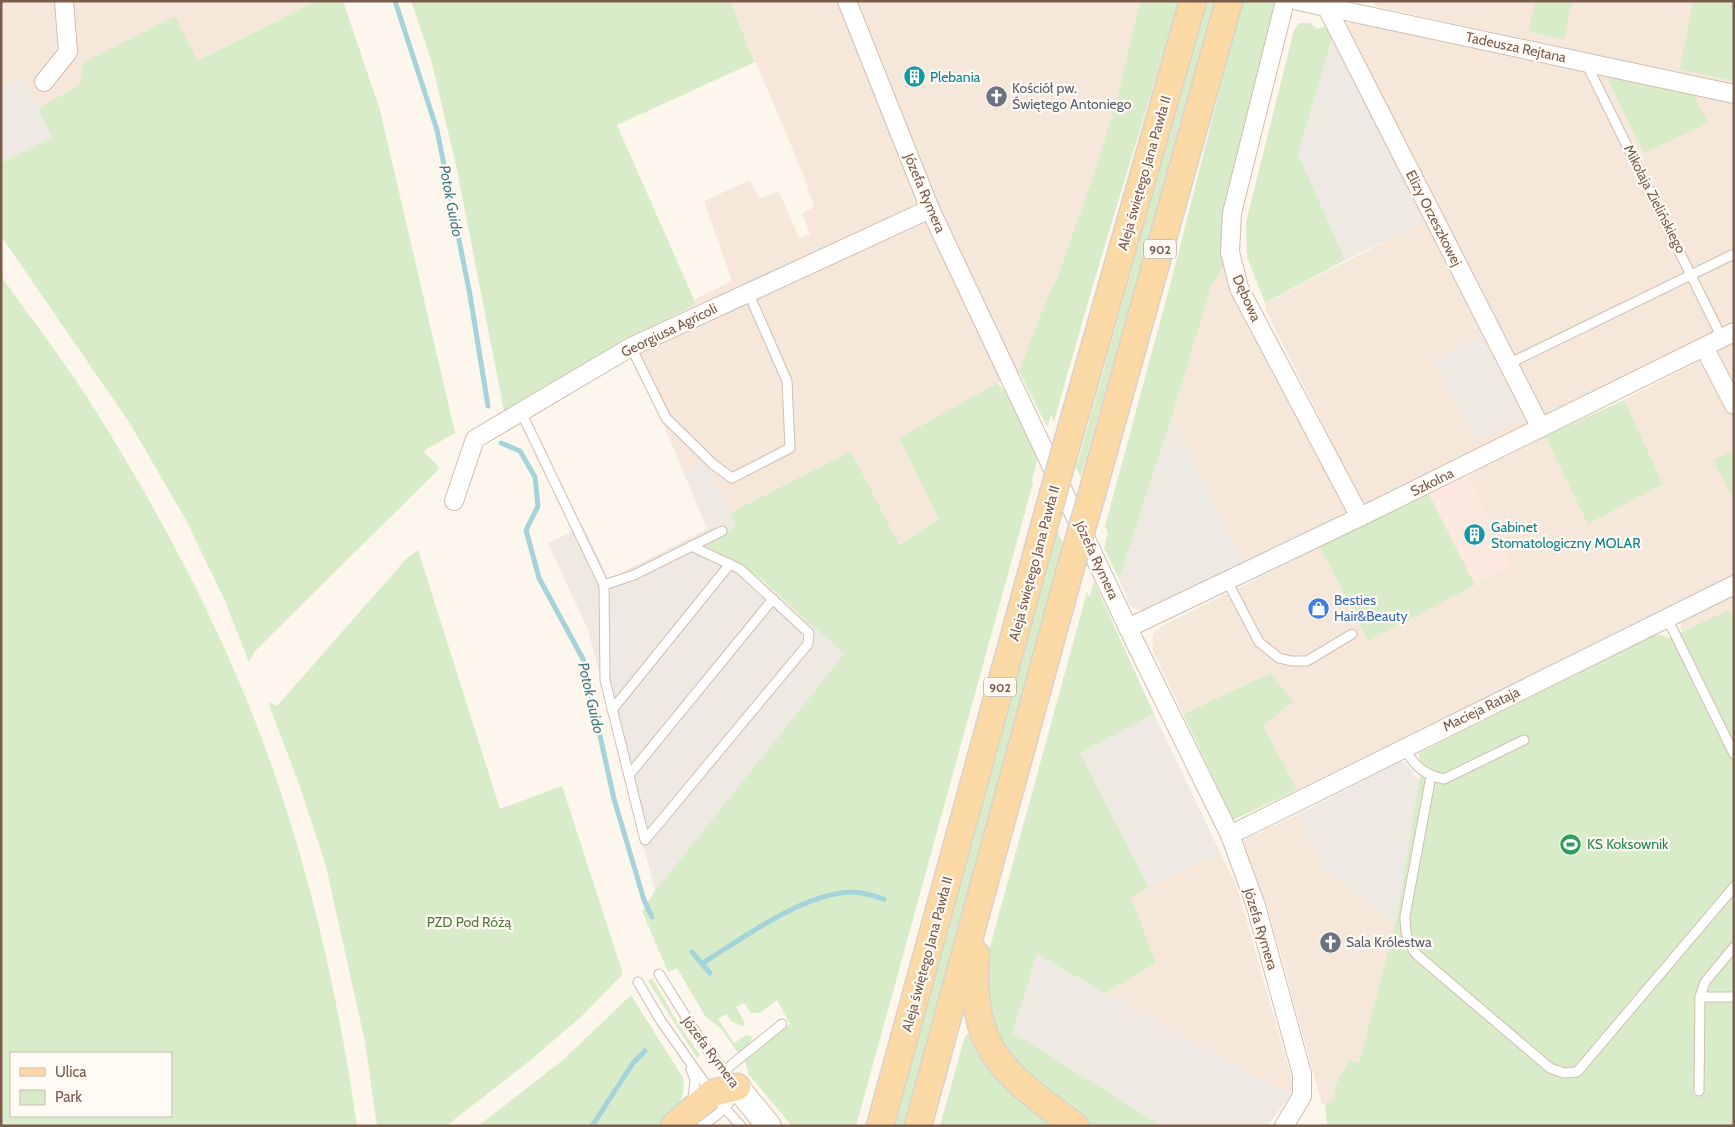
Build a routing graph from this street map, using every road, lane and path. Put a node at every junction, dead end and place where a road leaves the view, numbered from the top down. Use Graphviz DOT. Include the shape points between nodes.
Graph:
graph roads {
  1 [pos="64,1"];
  2 [pos="846,1"];
  3 [pos="1193,1"];
  4 [pos="1229,1"];
  5 [pos="1285,1"];
  6 [pos="1298,1"];
  7 [pos="1327,8"];
  8 [pos="1585,62"];
  9 [pos="44,82"];
  10 [pos="1734,94"];
  11 [pos="930,209"];
  12 [pos="1734,254"];
  13 [pos="1692,274"];
  14 [pos="748,292"];
  15 [pos="1728,335"];
  16 [pos="631,347"];
  17 [pos="1704,347"];
  18 [pos="1508,364"];
  19 [pos="1734,406"];
  20 [pos="521,412"];
  21 [pos="1541,428"];
  22 [pos="454,502"];
  23 [pos="1360,517"];
  24 [pos="722,531"];
  25 [pos="691,546"];
  26 [pos="730,564"];
  27 [pos="1227,580"];
  28 [pos="604,585"];
  29 [pos="1734,585"];
  30 [pos="773,599"];
  31 [pos="1667,618"];
  32 [pos="1128,628"];
  33 [pos="1352,634"];
  34 [pos="612,710"];
  35 [pos="1524,740"];
  36 [pos="1404,747"];
  37 [pos="1734,754"];
  38 [pos="629,775"];
  39 [pos="1431,776"];
  40 [pos="1230,835"];
  41 [pos="1734,887"];
  42 [pos="983,891"];
  43 [pos="1734,947"];
  44 [pos="659,974"];
  45 [pos="638,982"];
  46 [pos="1700,997"];
  47 [pos="1734,997"];
  48 [pos="782,1024"];
  49 [pos="686,1058"];
  50 [pos="725,1090"];
  51 [pos="1699,1091"];
  52 [pos="688,1122"];
  53 [pos="741,1126"];
  54 [pos="769,1126"];
  55 [pos="880,1126"];
  56 [pos="918,1126"];
  57 [pos="1075,1126"];
  58 [pos="1284,1126"];
  1 -- 9 [label="street" via="68,52"];
  2 -- 11 [label="street, Józefa Rymera"];
  3 -- 55 [label="main road, Aleja świętego Jana Pawła II / 902, bridge" via="1066,447"];
  4 -- 42 [label="main road, 902, bridge"];
  5 -- 23 [label="street, Dębowa" via="1232,213 1230,252 1239,288"];
  6 -- 7 [label="street, Tadeusza Rejtana"];
  7 -- 8 [label="street, Tadeusza Rejtana"];
  7 -- 18 [label="street, Elizy Orzeszkowej"];
  8 -- 10 [label="street, Tadeusza Rejtana"];
  8 -- 13 [label="lane, Mikołaja Zielińskiego"];
  11 -- 14 [label="street, Georgiusa Agricoli"];
  11 -- 32 [label="street, Józefa Rymera"];
  12 -- 13 [label="lane"];
  13 -- 15 [label="lane, Mikołaja Zielińskiego"];
  13 -- 18 [label="lane"];
  14 -- 16 [label="street, Georgiusa Agricoli"];
  14 -- 16 [label="lane" via="787,381 790,448 732,478 666,418"];
  15 -- 17 [label="street, Szkolna"];
  16 -- 20 [label="street, Georgiusa Agricoli"];
  17 -- 19 [label="street"];
  17 -- 21 [label="street, Szkolna"];
  18 -- 21 [label="street, Elizy Orzeszkowej"];
  20 -- 22 [label="street, Georgiusa Agricoli" via="475,439"];
  20 -- 28 [label="lane"];
  21 -- 23 [label="street, Szkolna"];
  23 -- 27 [label="street, Szkolna"];
  24 -- 25 [label="lane"];
  25 -- 26 [label="lane"];
  25 -- 28 [label="lane" via="634,575"];
  26 -- 30 [label="lane"];
  26 -- 34 [label="lane"];
  27 -- 32 [label="street, Szkolna"];
  27 -- 33 [label="lane" via="1258,642 1279,658 1307,661"];
  28 -- 34 [label="lane" via="605,680"];
  29 -- 31 [label="street, Macieja Rataja"];
  30 -- 38 [label="lane"];
  30 -- 38 [label="lane" via="809,633 808,644 645,840"];
  31 -- 36 [label="street, Macieja Rataja"];
  31 -- 37 [label="lane"];
  32 -- 40 [label="street, Józefa Rymera"];
  34 -- 38 [label="lane"];
  35 -- 39 [label="lane" via="1444,779"];
  36 -- 39 [label="lane" via="1411,761"];
  36 -- 40 [label="street, Macieja Rataja"];
  39 -- 41 [label="lane" via="1405,916 1409,944 1416,954 1550,1068 1577,1072"];
  40 -- 58 [label="street, Józefa Rymera" via="1256,906 1302,1074 1302,1096"];
  42 -- 56 [label="main road, 902"];
  42 -- 57 [label="main road" via="974,972 975,994 984,1034 992,1052 1008,1073"];
  43 -- 46 [label="lane" via="1706,982"];
  44 -- 50 [label="lane, Józefa Rymera"];
  45 -- 49 [label="lane, Józefa Rymera"];
  46 -- 47 [label="lane"];
  46 -- 51 [label="lane"];
  48 -- 50 [label="lane"];
  49 -- 50 [label="lane, Józefa Rymera"];
  49 -- 52 [label="lane" via="695,1080 695,1096"];
  50 -- 52 [label="main road"];
  50 -- 53 [label="lane, Józefa Rymera"];
  50 -- 54 [label="street, Józefa Rymera"];
}
